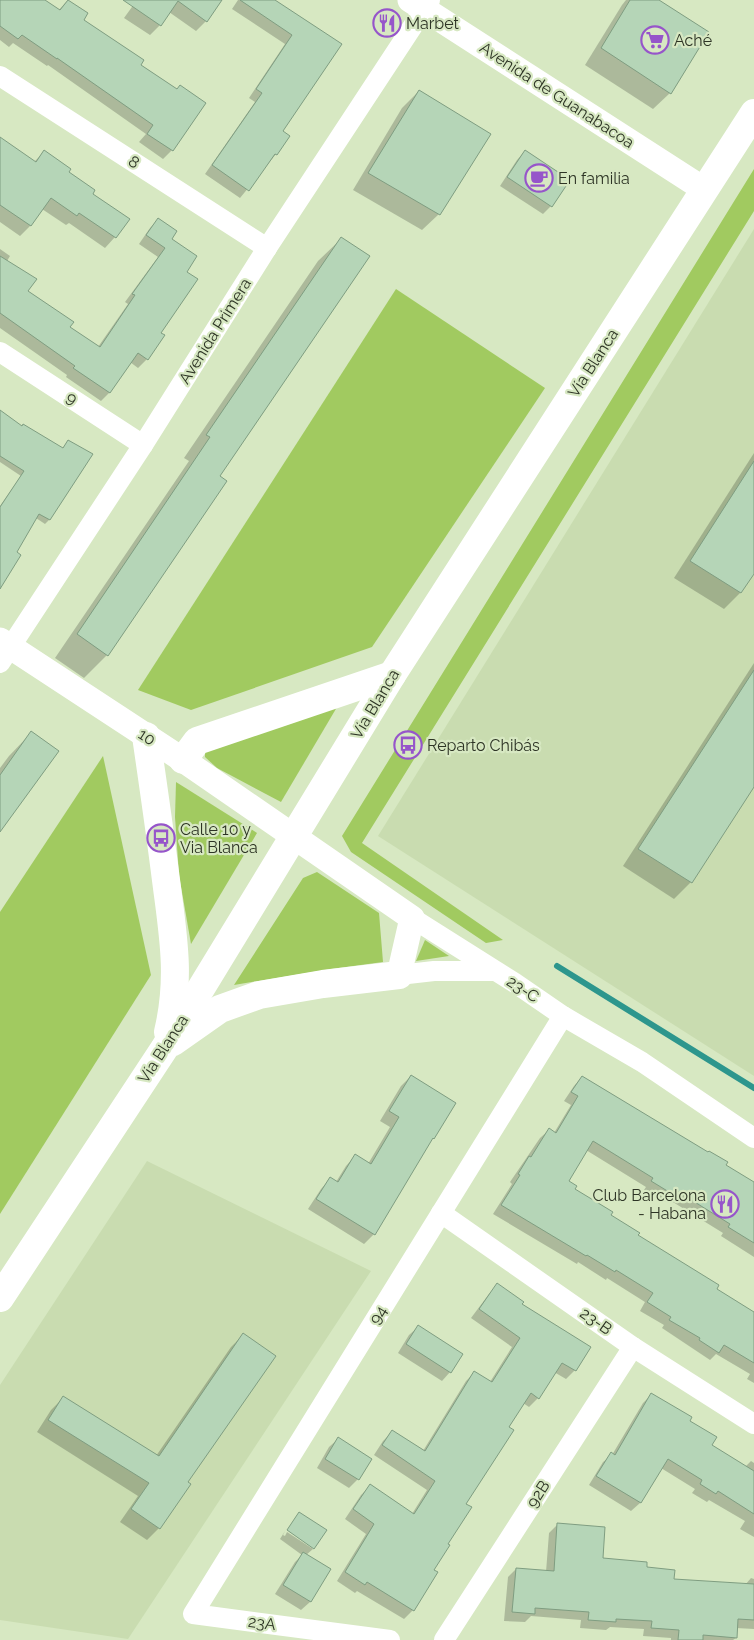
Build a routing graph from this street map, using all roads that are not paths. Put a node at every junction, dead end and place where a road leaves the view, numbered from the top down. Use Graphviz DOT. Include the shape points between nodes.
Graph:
graph roads {
  1 [pos="421,3"];
  2 [pos="0,76"];
  3 [pos="754,113"];
  4 [pos="705,190"];
  5 [pos="267,248"];
  6 [pos="0,352"];
  7 [pos="143,445"];
  8 [pos="3,650"];
  9 [pos="392,676"];
  10 [pos="146,736"];
  11 [pos="183,760"];
  12 [pos="294,836"];
  13 [pos="412,918"];
  14 [pos="494,971"];
  15 [pos="399,975"];
  16 [pos="563,1016"];
  17 [pos="164,1049"];
  18 [pos="754,1138"];
  19 [pos="441,1213"];
  20 [pos="0,1298"];
  21 [pos="633,1347"];
  22 [pos="754,1424"];
  23 [pos="194,1614"];
  24 [pos="390,1640"];
  25 [pos="444,1640"];
  1 -- 4 [label="street, Avenida de Guanabacoa"];
  1 -- 5 [label="street, Avenida Primera"];
  2 -- 5 [label="street, 8"];
  3 -- 4 [label="main road, Vía Blanca"];
  4 -- 9 [label="main road, Vía Blanca"];
  5 -- 7 [label="street, Avenida Primera"];
  6 -- 7 [label="street, 9"];
  7 -- 8 [label="street, Avenida Primera"];
  8 -- 10 [label="street, 10"];
  9 -- 11 [label="main road" via="197,741"];
  9 -- 12 [label="main road, Vía Blanca"];
  10 -- 11 [label="street, 10"];
  10 -- 17 [label="main road" via="176,961 172,1014"];
  11 -- 12 [label="street, 10"];
  12 -- 13 [label="street, 23-C"];
  12 -- 17 [label="main road, Vía Blanca"];
  13 -- 14 [label="street, 23-C"];
  13 -- 15 [label="street"];
  14 -- 15 [label="street" via="434,971"];
  14 -- 16 [label="street, 23-C"];
  15 -- 17 [label="main road" via="259,996 220,1009"];
  16 -- 18 [label="street, 23-C" via="642,1062"];
  16 -- 19 [label="street, 94"];
  17 -- 20 [label="main road, Vía Blanca"];
  19 -- 21 [label="street, 23-B"];
  19 -- 23 [label="street, 94"];
  21 -- 22 [label="street, 23-B"];
  21 -- 25 [label="street, 92B"];
  23 -- 24 [label="street, 23A"];
}
